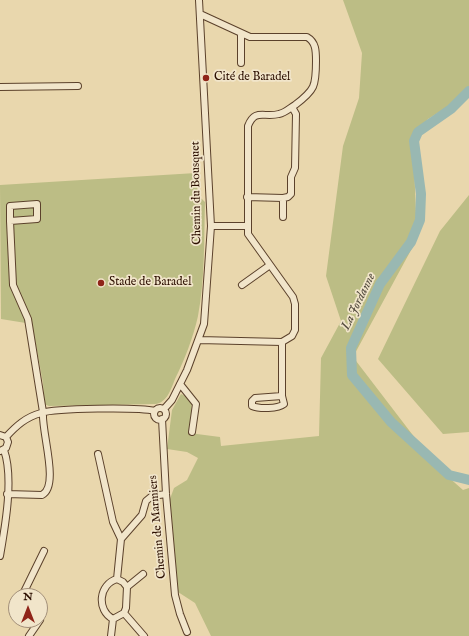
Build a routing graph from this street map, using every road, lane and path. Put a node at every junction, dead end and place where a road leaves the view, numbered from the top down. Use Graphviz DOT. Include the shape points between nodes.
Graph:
graph roads {
  1 [pos="199,0"];
  2 [pos="200,14"];
  3 [pos="241,33"];
  4 [pos="241,63"];
  5 [pos="78,86"];
  6 [pos="0,87"];
  7 [pos="292,107"];
  8 [pos="247,197"];
  9 [pos="283,198"];
  10 [pos="283,217"];
  11 [pos="10,221"];
  12 [pos="211,226"];
  13 [pos="247,226"];
  14 [pos="270,265"];
  15 [pos="242,285"];
  16 [pos="199,340"];
  17 [pos="282,342"];
  18 [pos="180,384"];
  19 [pos="282,396"];
  20 [pos="164,409"];
  21 [pos="155,411"];
  22 [pos="43,412"];
  23 [pos="162,420"];
  24 [pos="192,432"];
  25 [pos="3,436"];
  26 [pos="2,450"];
  27 [pos="98,454"];
  28 [pos="7,494"];
  29 [pos="166,494"];
  30 [pos="121,539"];
  31 [pos="44,551"];
  32 [pos="0,556"];
  33 [pos="143,574"];
  34 [pos="117,579"];
  35 [pos="26,588"];
  36 [pos="127,588"];
  37 [pos="124,613"];
  38 [pos="113,619"];
  39 [pos="187,632"];
  40 [pos="111,636"];
  41 [pos="144,636"];
  1 -- 2 [label="street, Chemin du Bousquet"];
  2 -- 3 [label="street"];
  2 -- 12 [label="street, Chemin du Bousquet"];
  3 -- 4 [label="street"];
  3 -- 7 [label="street" via="250,37 306,37 312,40 316,48 314,87 310,94"];
  5 -- 6 [label="street"];
  7 -- 8 [label="street" via="277,115 257,115 251,118 248,126"];
  7 -- 9 [label="street" via="296,114 295,168 291,177 291,194"];
  8 -- 9 [label="street"];
  8 -- 13 [label="street"];
  9 -- 10 [label="street"];
  11 -- 11 [label="street" via="10,206 37,204 37,219"];
  11 -- 22 [label="street" via="13,285 25,309"];
  12 -- 13 [label="street"];
  12 -- 16 [label="street, Chemin du Bousquet" via="204,324"];
  13 -- 14 [label="street" via="248,234"];
  14 -- 15 [label="street"];
  14 -- 17 [label="street" via="293,297 295,304 295,330 292,336"];
  16 -- 17 [label="street"];
  16 -- 18 [label="street, Chemin du Bousquet"];
  17 -- 19 [label="street"];
  18 -- 20 [label="street, Chemin du Bousquet"];
  18 -- 24 [label="street" via="196,404"];
  19 -- 19 [label="street" via="255,398 252,406 281,406 284,404"];
  20 -- 21 [label="street" via="159,408"];
  20 -- 23 [label="street" via="166,415"];
  21 -- 22 [label="street"];
  21 -- 23 [label="street" via="156,419"];
  22 -- 25 [label="street" via="27,418"];
  22 -- 28 [label="street" via="50,487 42,496"];
  23 -- 29 [label="street, Chemin de Marmiers"];
  25 -- 26 [label="street" via="8,444"];
  26 -- 28 [label="street" via="8,469"];
  27 -- 30 [label="street" via="112,522"];
  28 -- 32 [label="street" via="6,525"];
  29 -- 30 [label="street" via="152,496 146,501 142,515"];
  29 -- 39 [label="street, Chemin de Marmiers" via="175,595"];
  30 -- 34 [label="street"];
  31 -- 35 [label="street"];
  33 -- 36 [label="street"];
  34 -- 36 [label="street" via="124,582"];
  34 -- 38 [label="street" via="106,585 103,590 102,607"];
  36 -- 37 [label="street"];
  37 -- 38 [label="street"];
  37 -- 41 [label="street"];
  38 -- 40 [label="street"];
}
